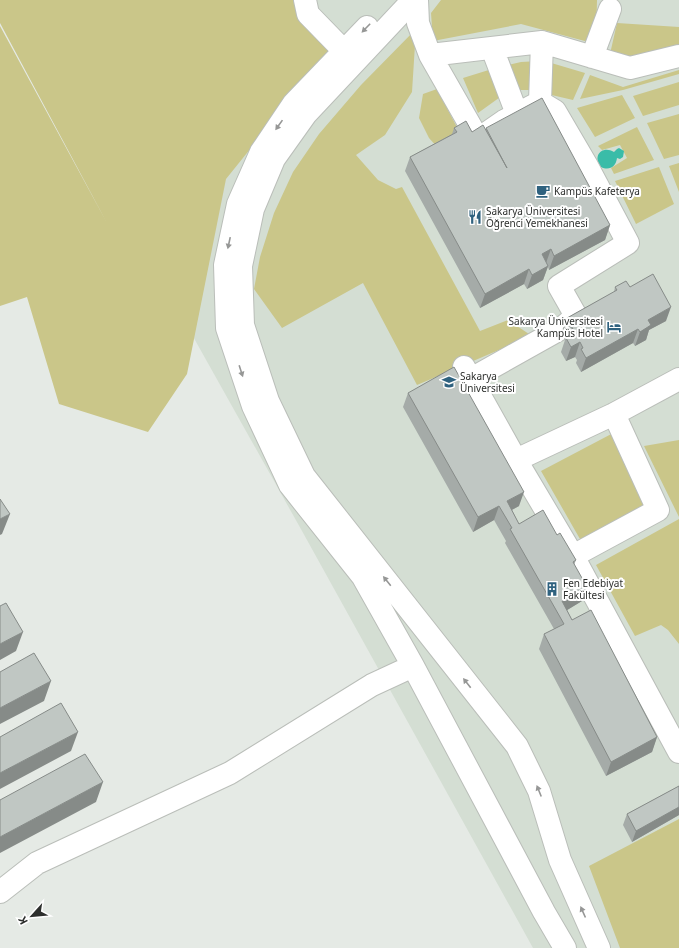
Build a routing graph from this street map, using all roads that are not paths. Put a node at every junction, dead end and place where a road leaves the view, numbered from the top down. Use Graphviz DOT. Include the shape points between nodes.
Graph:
graph roads {
  1 [pos="305,0"];
  2 [pos="393,0"];
  3 [pos="413,0"];
  4 [pos="417,0"];
  5 [pos="610,10"];
  6 [pos="542,42"];
  7 [pos="492,48"];
  8 [pos="344,51"];
  9 [pos="430,54"];
  10 [pos="679,56"];
  11 [pos="592,57"];
  12 [pos="540,102"];
  13 [pos="517,114"];
  14 [pos="679,378"];
  15 [pos="614,414"];
  16 [pos="516,460"];
  17 [pos="573,556"];
  18 [pos="413,666"];
  19 [pos="679,752"];
  20 [pos="0,892"];
  21 [pos="565,948"];
  22 [pos="599,948"];
  1 -- 8 [label="street" via="308,14"];
  2 -- 8 [label="street, one-way"];
  22 -- 3 [label="street, one-way" via="560,860 539,790 517,746 304,476 268,400 243,325 241,266 253,209 274,160 306,114"];
  4 -- 9 [label="street" via="418,23"];
  5 -- 11 [label="street"];
  6 -- 7 [label="street"];
  6 -- 11 [label="street"];
  6 -- 12 [label="street"];
  7 -- 9 [label="street"];
  7 -- 13 [label="street"];
  8 -- 18 [label="street, one-way" via="294,103 261,152 238,204 225,265 227,328 253,406 290,484 363,577"];
  9 -- 13 [label="street" via="478,140"];
  10 -- 11 [label="street" via="630,68"];
  12 -- 13 [label="street"];
  12 -- 16 [label="street" via="555,111 628,243 559,286 576,316 562,328 467,373"];
  14 -- 15 [label="street"];
  15 -- 16 [label="street"];
  15 -- 17 [label="street" via="658,510"];
  16 -- 17 [label="street"];
  17 -- 19 [label="street"];
  18 -- 20 [label="street" via="372,685 230,773 37,863"];
  18 -- 21 [label="street"];
}
